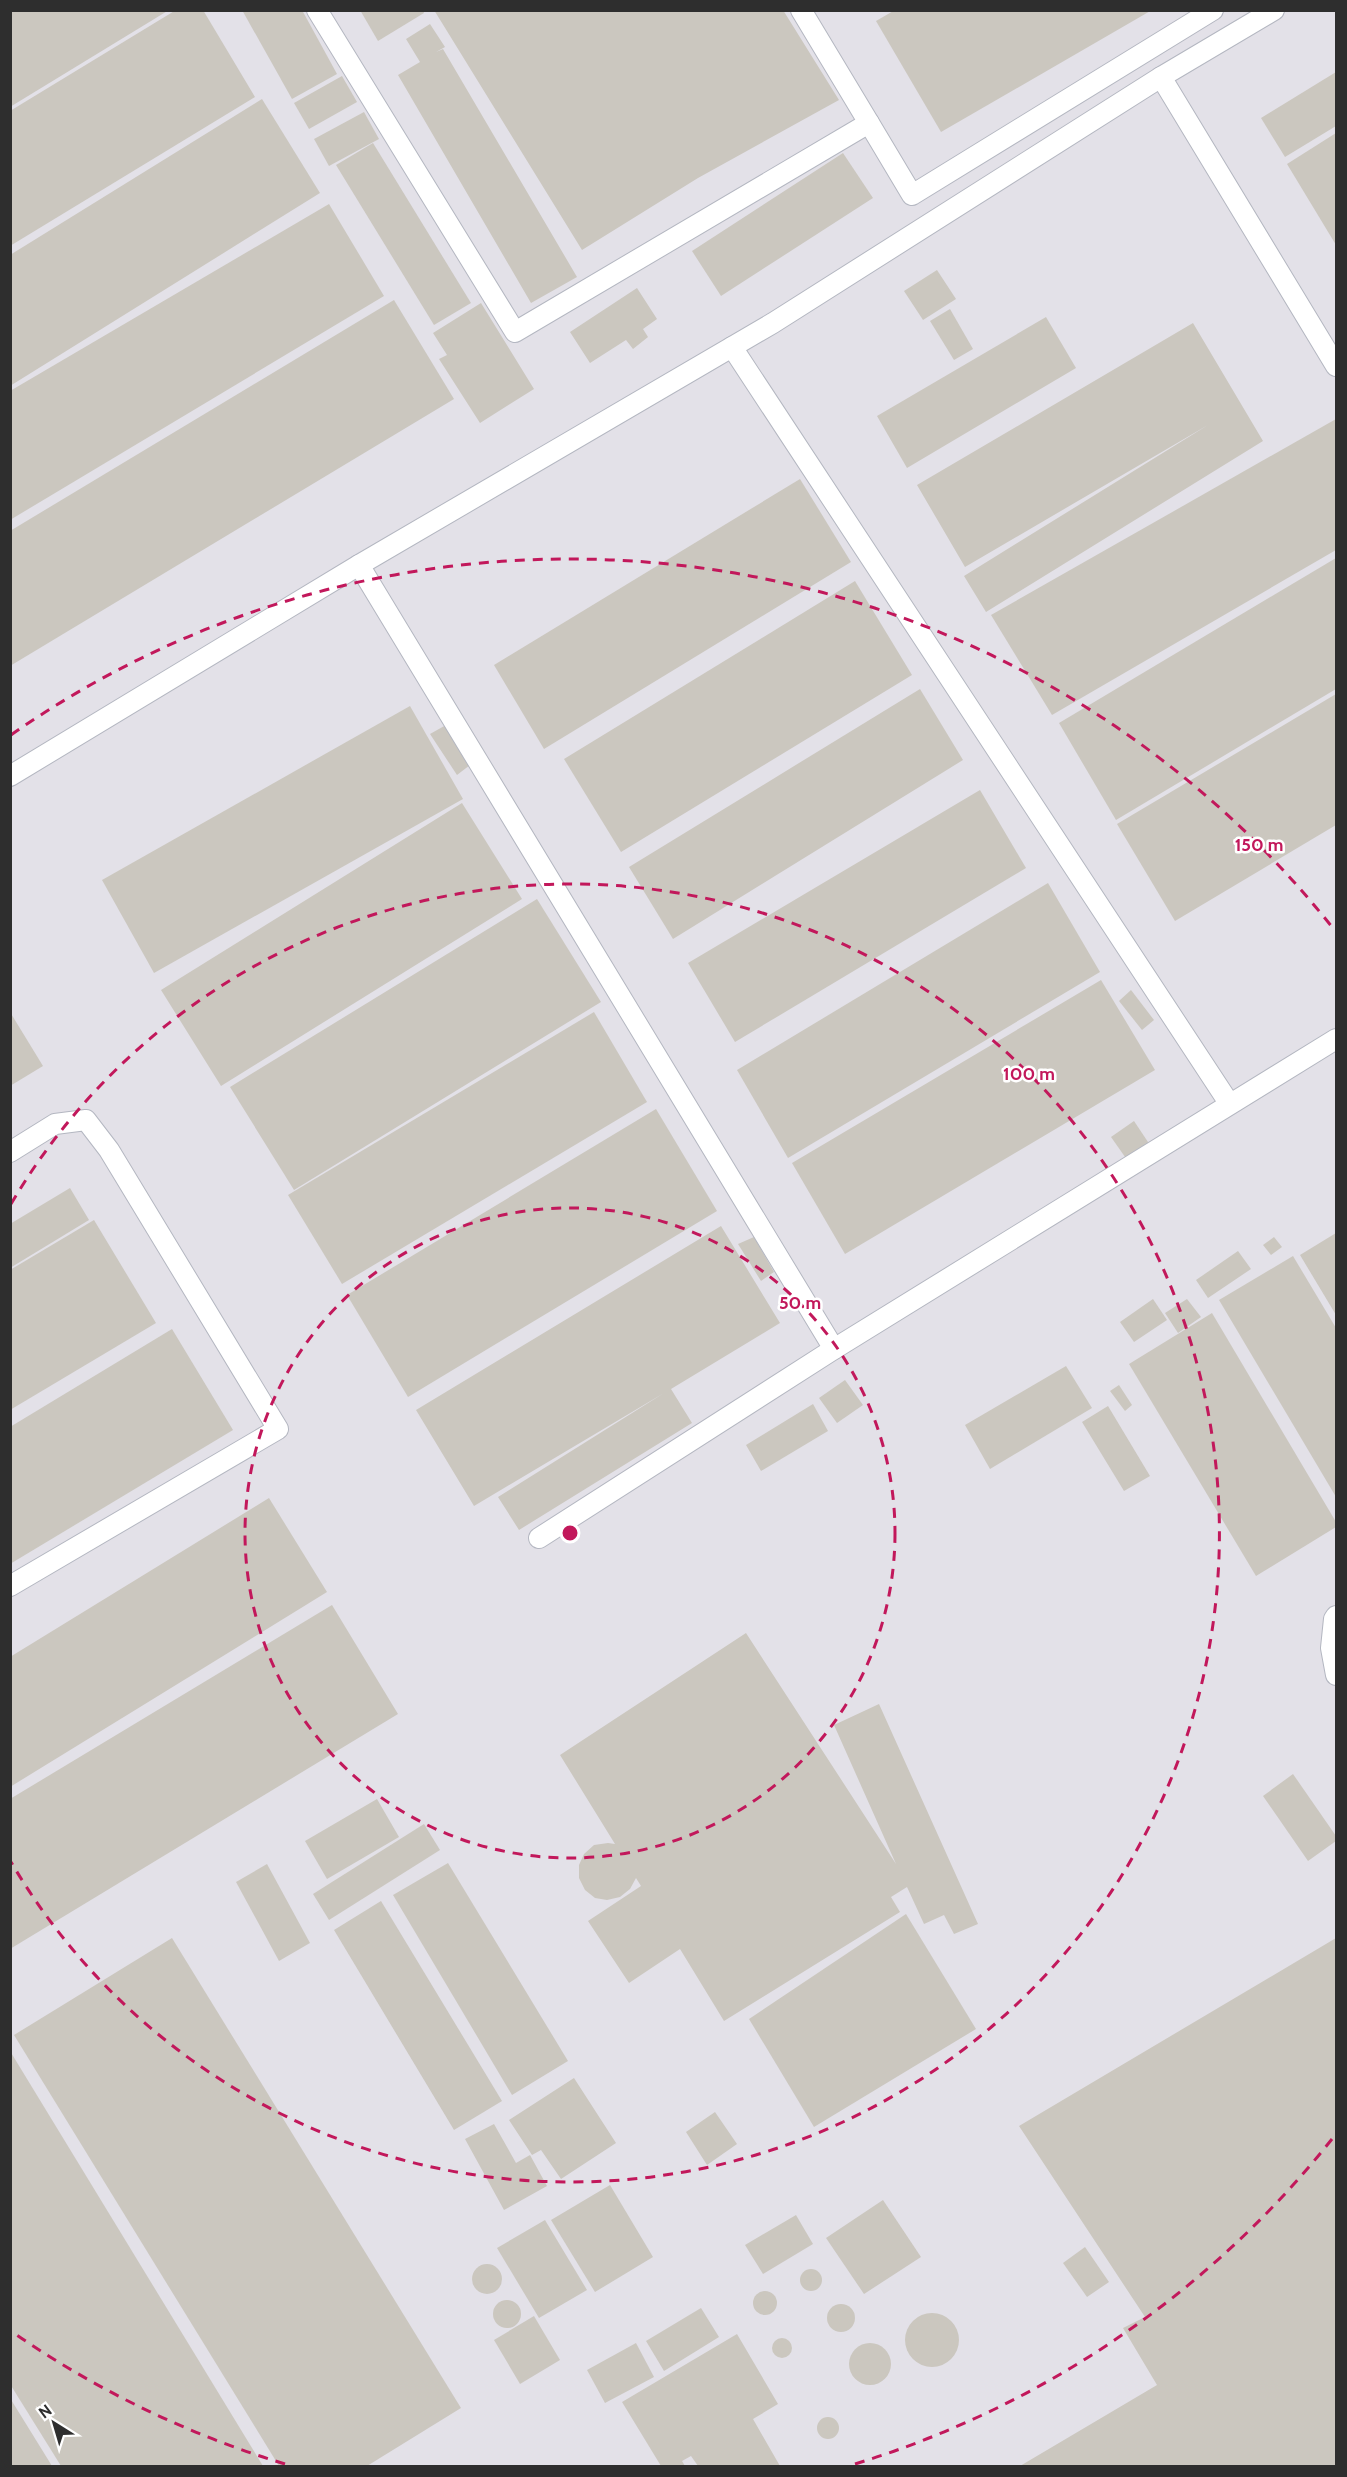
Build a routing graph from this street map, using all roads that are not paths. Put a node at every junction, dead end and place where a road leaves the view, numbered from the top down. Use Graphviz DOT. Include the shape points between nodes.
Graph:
graph roads {
  1 [pos="317,10"];
  2 [pos="801,10"];
  3 [pos="1213,10"];
  4 [pos="1274,10"];
  5 [pos="1161,77"];
  6 [pos="869,123"];
  7 [pos="732,347"];
  8 [pos="1336,366"];
  9 [pos="359,565"];
  10 [pos="10,776"];
  11 [pos="1336,1039"];
  12 [pos="1229,1103"];
  13 [pos="10,1152"];
  14 [pos="834,1349"];
  15 [pos="539,1538"];
  16 [pos="10,1586"];
  17 [pos="1336,1616"];
  18 [pos="1336,1675"];
  1 -- 6 [label="lane" via="515,332"];
  2 -- 6 [label="lane"];
  3 -- 6 [label="lane" via="912,195"];
  4 -- 5 [label="lane"];
  5 -- 7 [label="lane"];
  5 -- 8 [label="lane"];
  7 -- 9 [label="lane"];
  7 -- 12 [label="lane"];
  9 -- 10 [label="lane"];
  9 -- 14 [label="lane"];
  11 -- 12 [label="lane"];
  12 -- 14 [label="lane"];
  13 -- 16 [label="lane" via="56,1124 86,1120 109,1150 278,1429"];
  14 -- 15 [label="lane"];
  17 -- 18 [label="lane" via="1331,1648"];
}
